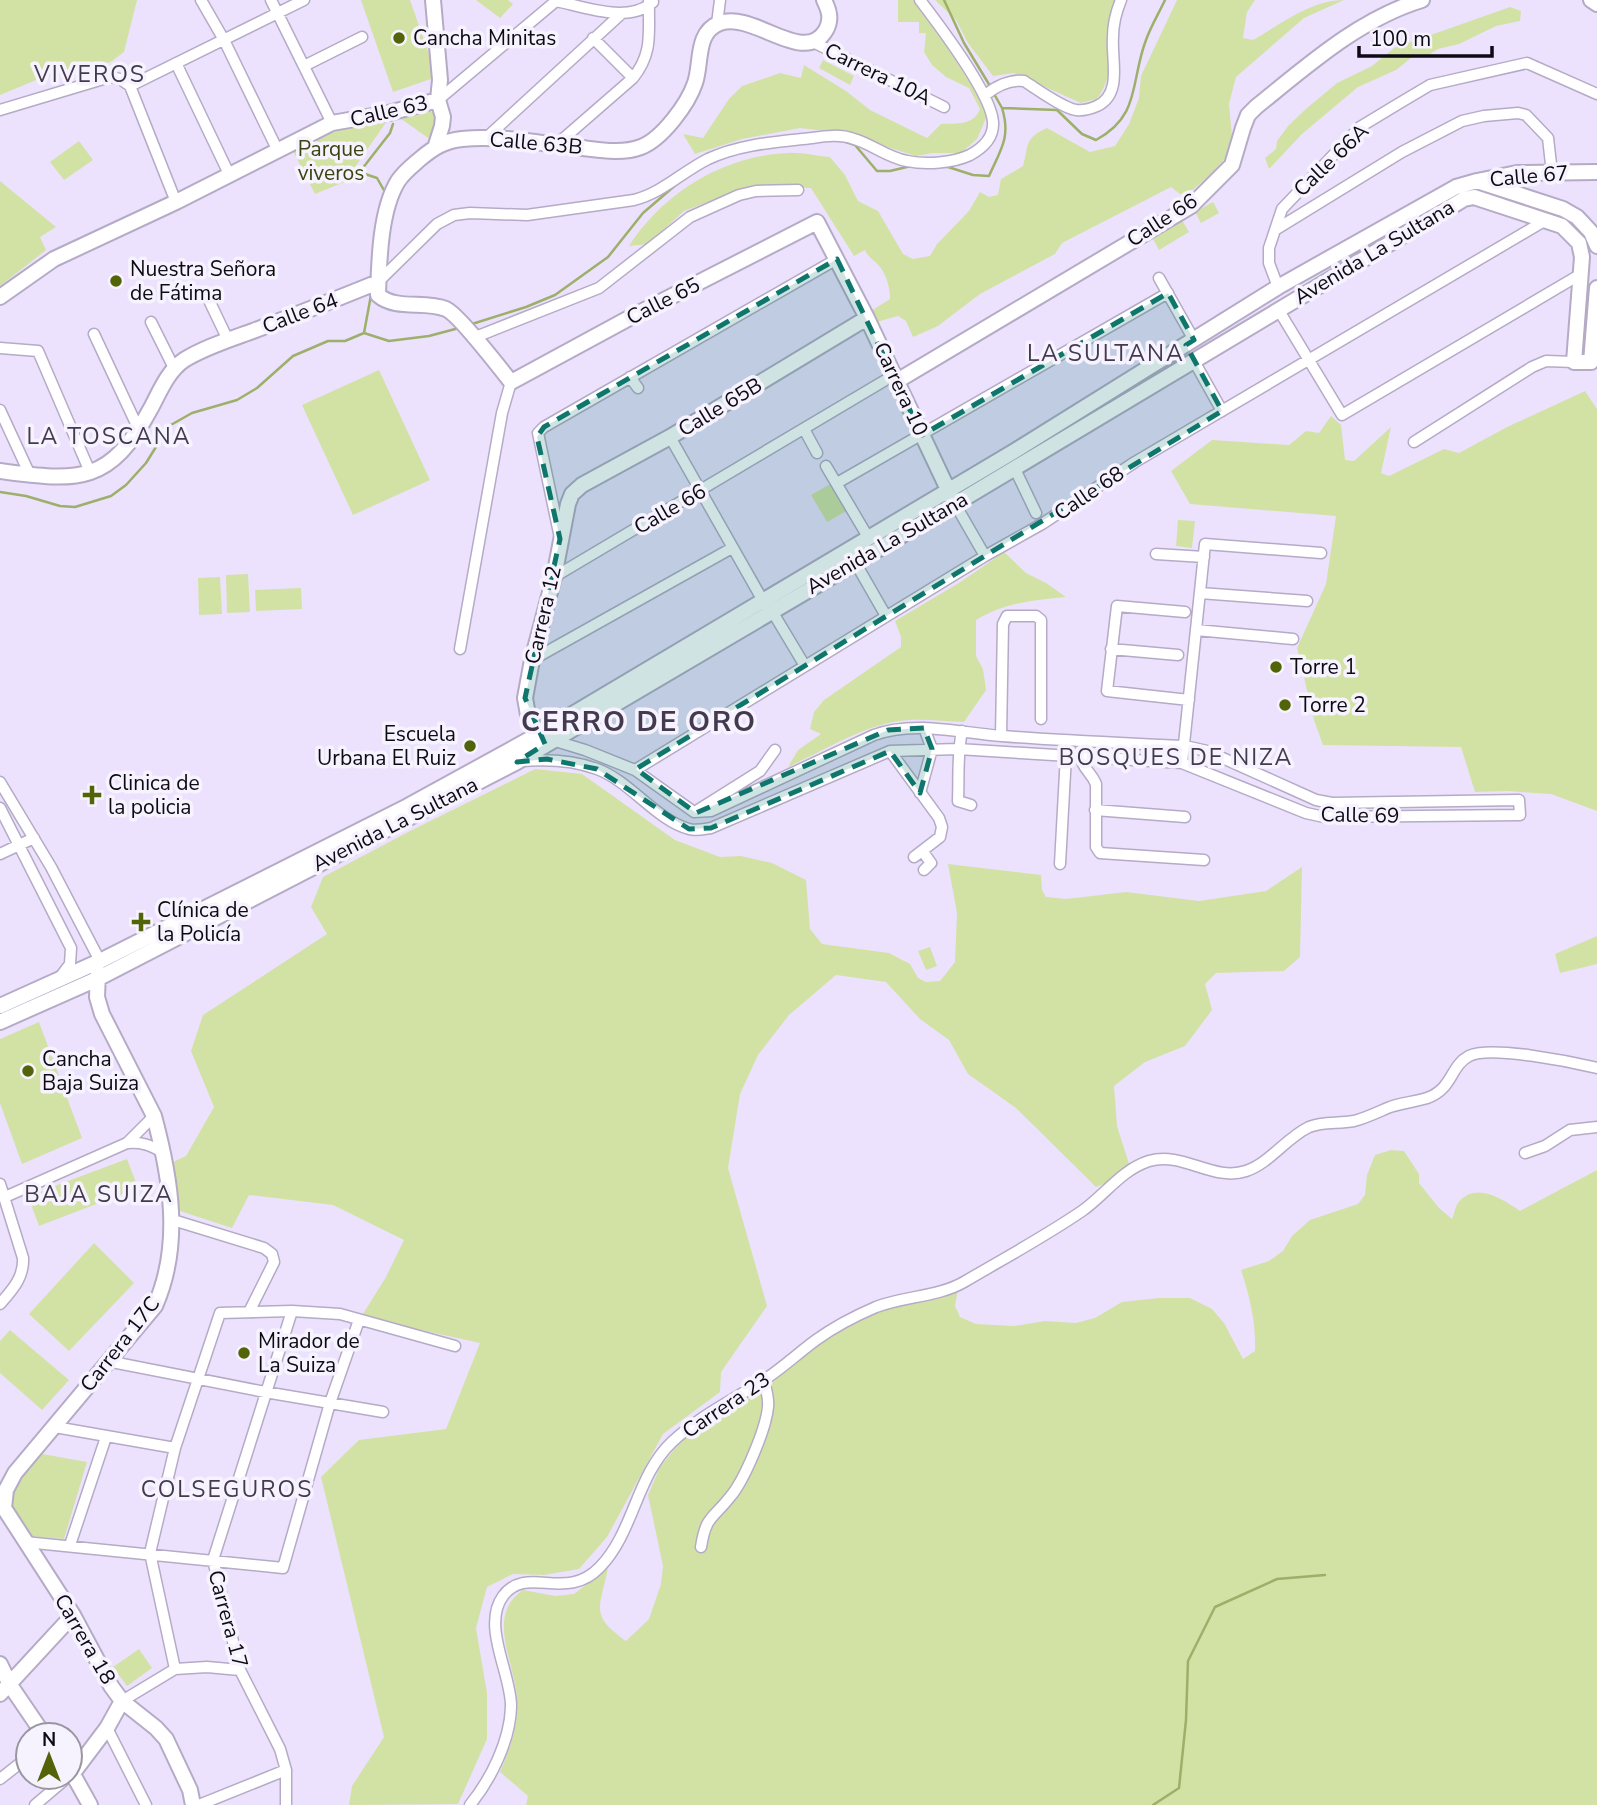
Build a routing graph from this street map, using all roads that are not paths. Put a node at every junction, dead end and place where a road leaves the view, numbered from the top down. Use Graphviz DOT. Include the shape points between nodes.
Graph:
graph roads {
  1 [pos="201,0"];
  2 [pos="271,0"];
  3 [pos="304,0"];
  4 [pos="433,0"];
  5 [pos="556,0"];
  6 [pos="720,0"];
  7 [pos="824,0"];
  8 [pos="920,0"];
  9 [pos="1121,0"];
  10 [pos="1422,0"];
  11 [pos="1591,0"];
  12 [pos="651,2"];
  13 [pos="1597,4"];
  14 [pos="278,13"];
  15 [pos="621,14"];
  16 [pos="717,24"];
  17 [pos="362,37"];
  18 [pos="593,38"];
  19 [pos="224,40"];
  20 [pos="813,42"];
  21 [pos="176,63"];
  22 [pos="304,66"];
  23 [pos="633,78"];
  24 [pos="130,86"];
  25 [pos="989,92"];
  26 [pos="1597,94"];
  27 [pos="438,100"];
  28 [pos="944,107"];
  29 [pos="0,110"];
  30 [pos="332,123"];
  31 [pos="486,138"];
  32 [pos="436,145"];
  33 [pos="556,145"];
  34 [pos="277,149"];
  35 [pos="1597,172"];
  36 [pos="1552,173"];
  37 [pos="229,174"];
  38 [pos="1477,181"];
  39 [pos="798,190"];
  40 [pos="1474,197"];
  41 [pos="176,202"];
  42 [pos="1546,220"];
  43 [pos="817,222"];
  44 [pos="1274,230"];
  45 [pos="1597,246"];
  46 [pos="837,259"];
  47 [pos="1581,274"];
  48 [pos="1159,278"];
  49 [pos="378,282"];
  50 [pos="1278,287"];
  51 [pos="1597,288"];
  52 [pos="1168,293"];
  53 [pos="206,294"];
  54 [pos="0,297"];
  55 [pos="1278,309"];
  56 [pos="867,318"];
  57 [pos="151,322"];
  58 [pos="94,334"];
  59 [pos="470,334"];
  60 [pos="228,340"];
  61 [pos="1194,340"];
  62 [pos="0,348"];
  63 [pos="1194,360"];
  64 [pos="1310,360"];
  65 [pos="1574,362"];
  66 [pos="174,368"];
  67 [pos="630,377"];
  68 [pos="896,378"];
  69 [pos="511,382"];
  70 [pos="638,388"];
  71 [pos="0,410"];
  72 [pos="1222,411"];
  73 [pos="804,429"];
  74 [pos="139,430"];
  75 [pos="922,435"];
  76 [pos="670,437"];
  77 [pos="1414,442"];
  78 [pos="817,453"];
  79 [pos="826,466"];
  80 [pos="1014,467"];
  81 [pos="0,471"];
  82 [pos="90,472"];
  83 [pos="30,475"];
  84 [pos="837,482"];
  85 [pos="948,489"];
  86 [pos="699,492"];
  87 [pos="572,494"];
  88 [pos="955,504"];
  89 [pos="1036,513"];
  90 [pos="868,537"];
  91 [pos="560,539"];
  92 [pos="732,548"];
  93 [pos="1321,552"];
  94 [pos="1156,554"];
  95 [pos="985,556"];
  96 [pos="1204,556"];
  97 [pos="855,562"];
  98 [pos="554,577"];
  99 [pos="1200,593"];
  100 [pos="1307,601"];
  101 [pos="767,605"];
  102 [pos="1185,612"];
  103 [pos="886,616"];
  104 [pos="1196,631"];
  105 [pos="1293,639"];
  106 [pos="460,649"];
  107 [pos="1111,649"];
  108 [pos="1178,654"];
  109 [pos="532,660"];
  110 [pos="805,666"];
  111 [pos="1189,699"];
  112 [pos="1041,719"];
  113 [pos="924,728"];
  114 [pos="962,732"];
  115 [pos="1000,736"];
  116 [pos="545,737"];
  117 [pos="1080,740"];
  118 [pos="1185,746"];
  119 [pos="932,749"];
  120 [pos="958,749"];
  121 [pos="775,750"];
  122 [pos="890,751"];
  123 [pos="1066,755"];
  124 [pos="1081,759"];
  125 [pos="517,762"];
  126 [pos="1182,763"];
  127 [pos="489,769"];
  128 [pos="635,770"];
  129 [pos="0,782"];
  130 [pos="920,793"];
  131 [pos="971,805"];
  132 [pos="0,808"];
  133 [pos="1096,810"];
  134 [pos="694,812"];
  135 [pos="1185,817"];
  136 [pos="36,841"];
  137 [pos="20,844"];
  138 [pos="0,854"];
  139 [pos="1204,860"];
  140 [pos="1060,864"];
  141 [pos="924,870"];
  142 [pos="100,961"];
  143 [pos="58,979"];
  144 [pos="97,979"];
  145 [pos="0,1006"];
  146 [pos="0,1021"];
  147 [pos="1597,1068"];
  148 [pos="154,1116"];
  149 [pos="1597,1128"];
  150 [pos="127,1143"];
  151 [pos="162,1152"];
  152 [pos="1525,1153"];
  153 [pos="0,1184"];
  154 [pos="5,1197"];
  155 [pos="173,1220"];
  156 [pos="0,1304"];
  157 [pos="292,1311"];
  158 [pos="249,1312"];
  159 [pos="359,1320"];
  160 [pos="455,1346"];
  161 [pos="107,1362"];
  162 [pos="198,1379"];
  163 [pos="764,1381"];
  164 [pos="265,1392"];
  165 [pos="330,1403"];
  166 [pos="383,1412"];
  167 [pos="55,1427"];
  168 [pos="106,1437"];
  169 [pos="175,1448"];
  170 [pos="4,1486"];
  171 [pos="2,1506"];
  172 [pos="25,1542"];
  173 [pos="70,1545"];
  174 [pos="701,1547"];
  175 [pos="150,1553"];
  176 [pos="213,1560"];
  177 [pos="73,1615"];
  178 [pos="0,1664"];
  179 [pos="175,1669"];
  180 [pos="240,1670"];
  181 [pos="5,1690"];
  182 [pos="122,1701"];
  183 [pos="32,1721"];
  184 [pos="107,1728"];
  185 [pos="84,1757"];
  186 [pos="14,1768"];
  187 [pos="286,1770"];
  188 [pos="0,1779"];
  189 [pos="51,1791"];
  190 [pos="35,1805"];
  191 [pos="146,1805"];
  192 [pos="193,1805"];
  193 [pos="199,1805"];
  194 [pos="286,1805"];
  195 [pos="470,1805"];
  1 -- 19 [label="street"];
  2 -- 14 [label="street"];
  3 -- 14 [label="street"];
  4 -- 27 [label="street"];
  5 -- 15 [label="street, Calle 63"];
  5 -- 27 [label="street, Calle 63"];
  6 -- 16 [label="street"];
  7 -- 20 [label="street" via="829,24"];
  8 -- 25 [label="street"];
  9 -- 25 [label="street" via="1112,38 1115,73 1111,93 1102,103 1075,110 1015,79"];
  10 -- 68 [label="street, Calle 66" via="1383,14 1312,61 1256,107 1248,116 1231,165 1191,206"];
  11 -- 13 [label="street"];
  12 -- 15 [label="street, Calle 63"];
  12 -- 23 [label="street" via="648,55"];
  14 -- 19 [label="street"];
  14 -- 22 [label="street"];
  15 -- 18 [label="street"];
  16 -- 20 [label="street, Carrera 10A" via="746,22 798,44"];
  16 -- 33 [label="street, Calle 63B" via="704,37 687,99 655,138 628,150"];
  17 -- 22 [label="street"];
  18 -- 23 [label="street"];
  18 -- 31 [label="street"];
  19 -- 21 [label="street"];
  19 -- 34 [label="street"];
  20 -- 28 [label="street, Carrera 10A"];
  21 -- 24 [label="street"];
  21 -- 37 [label="street"];
  22 -- 30 [label="street"];
  23 -- 33 [label="street"];
  24 -- 29 [label="street" via="110,77"];
  24 -- 41 [label="street"];
  25 -- 49 [label="street, Calle 64" via="990,138 962,159 911,162 836,135 747,145 705,161 649,197 527,215 454,215 437,224"];
  26 -- 44 [label="street, Calle 66A" via="1527,63 1430,85 1360,127 1282,209"];
  27 -- 30 [label="street, Calle 63"];
  27 -- 32 [label="street" via="442,126"];
  30 -- 34 [label="street, Calle 63"];
  31 -- 32 [label="street, Calle 63B"];
  31 -- 33 [label="street, Calle 63B"];
  32 -- 49 [label="street" via="397,183 383,227"];
  34 -- 37 [label="street, Calle 63"];
  35 -- 36 [label="street, Calle 67"];
  36 -- 38 [label="street, Calle 67" via="1517,173"];
  36 -- 44 [label="street, Calle 66A" via="1549,138 1526,116 1484,116 1462,121 1402,152"];
  37 -- 41 [label="street, Calle 63"];
  38 -- 40 [label="street, Calle 67"];
  38 -- 45 [label="street" via="1563,209 1591,232"];
  38 -- 50 [label="street, Avenida La Sultana" via="1456,187"];
  39 -- 59 [label="street" via="739,195 690,217 599,289"];
  40 -- 42 [label="street, Avenida La Sultana"];
  40 -- 55 [label="street, Avenida La Sultana" via="1464,198"];
  41 -- 54 [label="street, Calle 63" via="54,259"];
  42 -- 47 [label="street, Avenida La Sultana" via="1562,226 1578,243"];
  42 -- 64 [label="street, Calle 68"];
  43 -- 46 [label="street, Carrera 10"];
  43 -- 69 [label="street, Calle 65"];
  44 -- 50 [label="street, Calle 66A" via="1269,263"];
  46 -- 56 [label="street, Carrera 10"];
  46 -- 67 [label="street"];
  47 -- 64 [label="street" via="1342,415"];
  47 -- 65 [label="street, Avenida La Sultana"];
  48 -- 52 [label="street"];
  49 -- 59 [label="street" via="378,295 385,301 450,311"];
  49 -- 60 [label="street, Calle 64"];
  50 -- 61 [label="street, Avenida La Sultana"];
  51 -- 65 [label="street" via="1591,362"];
  52 -- 61 [label="street"];
  52 -- 75 [label="street"];
  53 -- 60 [label="street"];
  55 -- 63 [label="street, Avenida La Sultana"];
  55 -- 64 [label="street"];
  56 -- 68 [label="street, Carrera 10"];
  56 -- 76 [label="street, Calle 65B"];
  57 -- 66 [label="street"];
  58 -- 74 [label="street"];
  59 -- 69 [label="street"];
  60 -- 66 [label="street, Calle 64"];
  61 -- 85 [label="street, Avenida La Sultana"];
  62 -- 82 [label="street" via="38,351"];
  63 -- 72 [label="street"];
  63 -- 80 [label="street, Avenida La Sultana"];
  64 -- 72 [label="street, Calle 68"];
  65 -- 77 [label="street" via="1546,361 1532,367"];
  66 -- 74 [label="street"];
  67 -- 70 [label="street"];
  67 -- 91 [label="street" via="538,433"];
  68 -- 73 [label="street, Calle 66"];
  68 -- 75 [label="street, Carrera 10"];
  69 -- 106 [label="street"];
  71 -- 83 [label="street"];
  72 -- 95 [label="street, Calle 68"];
  73 -- 78 [label="street"];
  73 -- 86 [label="street, Calle 66"];
  74 -- 82 [label="street" via="127,448"];
  75 -- 84 [label="street"];
  75 -- 85 [label="street, Carrera 10"];
  76 -- 86 [label="street"];
  76 -- 87 [label="street, Calle 65B"];
  79 -- 84 [label="street"];
  80 -- 88 [label="street, Avenida La Sultana"];
  80 -- 89 [label="street"];
  81 -- 83 [label="street"];
  82 -- 83 [label="street" via="68,477"];
  84 -- 90 [label="street"];
  85 -- 88 [label="street, Carrera 10"];
  85 -- 90 [label="street, Avenida La Sultana"];
  86 -- 92 [label="street"];
  86 -- 98 [label="street, Calle 66"];
  87 -- 91 [label="street, Carrera 12"];
  88 -- 95 [label="street, Carrera 10"];
  88 -- 97 [label="street, Avenida La Sultana"];
  90 -- 101 [label="street, Avenida La Sultana"];
  91 -- 98 [label="street, Carrera 12"];
  92 -- 101 [label="street"];
  92 -- 109 [label="street"];
  93 -- 96 [label="street" via="1205,544"];
  94 -- 96 [label="street"];
  95 -- 103 [label="street, Calle 68"];
  96 -- 99 [label="street"];
  97 -- 101 [label="street, Avenida La Sultana"];
  97 -- 103 [label="street"];
  98 -- 109 [label="street, Carrera 12"];
  99 -- 100 [label="street"];
  99 -- 104 [label="street"];
  101 -- 110 [label="street"];
  101 -- 116 [label="street, Avenida La Sultana" via="697,641"];
  102 -- 107 [label="street" via="1116,606"];
  103 -- 110 [label="street, Calle 68"];
  104 -- 105 [label="street"];
  104 -- 111 [label="street"];
  107 -- 108 [label="street"];
  107 -- 111 [label="street" via="1107,691"];
  109 -- 116 [label="street, Carrera 12" via="525,698 528,715"];
  110 -- 128 [label="street, Calle 68"];
  111 -- 118 [label="street"];
  112 -- 115 [label="street" via="1041,620 1036,616 1007,617 1003,624"];
  113 -- 114 [label="street, Calle 69"];
  113 -- 119 [label="street"];
  113 -- 134 [label="street, Calle 69" via="888,730 711,811"];
  114 -- 115 [label="street, Calle 69"];
  114 -- 120 [label="street"];
  115 -- 117 [label="street, Calle 69"];
  116 -- 125 [label="street, Avenida La Sultana"];
  116 -- 127 [label="street, Avenida La Sultana"];
  116 -- 128 [label="street"];
  117 -- 118 [label="street, Calle 69"];
  117 -- 124 [label="street"];
  118 -- 126 [label="street"];
  118 -- 126 [label="street, Calle 69" via="1207,751 1316,800 1519,800 1520,815 1324,817"];
  119 -- 120 [label="street, Calle 69"];
  119 -- 122 [label="street, Calle 69"];
  119 -- 130 [label="street"];
  120 -- 123 [label="street, Calle 69"];
  120 -- 131 [label="street" via="958,802"];
  121 -- 134 [label="street" via="760,771"];
  122 -- 125 [label="street" via="711,828 689,829 597,769 547,759"];
  122 -- 130 [label="street"];
  123 -- 124 [label="street, Calle 69"];
  123 -- 140 [label="street"];
  124 -- 126 [label="street, Calle 69"];
  124 -- 133 [label="street" via="1096,784"];
  125 -- 127 [label="street, Avenida La Sultana"];
  127 -- 142 [label="street, Avenida La Sultana"];
  127 -- 144 [label="street, Avenida La Sultana"];
  128 -- 134 [label="street"];
  129 -- 136 [label="street"];
  130 -- 141 [label="street" via="942,827 940,837 918,855 931,863"];
  132 -- 137 [label="street"];
  133 -- 135 [label="street"];
  133 -- 139 [label="street" via="1100,853"];
  136 -- 137 [label="street"];
  136 -- 142 [label="street"];
  137 -- 138 [label="street"];
  137 -- 143 [label="street" via="71,948 70,964"];
  142 -- 143 [label="street, Avenida La Sultana"];
  142 -- 144 [label="street, Carrera 17C"];
  143 -- 145 [label="street, Avenida La Sultana"];
  144 -- 146 [label="street, Avenida La Sultana"];
  144 -- 148 [label="street, Carrera 17C" via="102,1014"];
  147 -- 163 [label="street, Carrera 23" via="1548,1056 1470,1055 1436,1094 1352,1121 1305,1129 1247,1171 1232,1174 1179,1160 1149,1161 1125,1173 1087,1208 958,1286 880,1305 849,1319"];
  148 -- 150 [label="street"];
  148 -- 151 [label="street, Carrera 17C"];
  149 -- 152 [label="street" via="1570,1130"];
  150 -- 151 [label="street" via="152,1145"];
  150 -- 154 [label="street"];
  151 -- 155 [label="street, Carrera 17C"];
  153 -- 154 [label="street"];
  154 -- 156 [label="street" via="24,1268"];
  155 -- 158 [label="street" via="272,1254 274,1262"];
  155 -- 161 [label="street, Carrera 17C" via="164,1284 155,1306"];
  157 -- 158 [label="street"];
  157 -- 159 [label="street"];
  157 -- 164 [label="street, Carrera 17"];
  158 -- 162 [label="street" via="220,1313"];
  159 -- 160 [label="street"];
  159 -- 165 [label="street"];
  161 -- 162 [label="street"];
  161 -- 167 [label="street, Carrera 17C"];
  162 -- 164 [label="street"];
  162 -- 169 [label="street"];
  163 -- 174 [label="street" via="769,1406 764,1426 740,1483 711,1515"];
  163 -- 195 [label="street, Carrera 23" via="722,1404 672,1442 650,1469 615,1546 583,1581 568,1585 522,1582 499,1601 496,1635 511,1703 509,1724 495,1766"];
  164 -- 165 [label="street"];
  164 -- 176 [label="street, Carrera 17"];
  165 -- 166 [label="street"];
  165 -- 176 [label="street" via="283,1568"];
  167 -- 168 [label="street"];
  167 -- 170 [label="street, Carrera 17C"];
  168 -- 169 [label="street"];
  168 -- 173 [label="street"];
  169 -- 175 [label="street"];
  170 -- 171 [label="street, Carrera 17C"];
  171 -- 172 [label="street, Carrera 18"];
  172 -- 173 [label="street"];
  172 -- 177 [label="street, Carrera 18"];
  173 -- 175 [label="street"];
  175 -- 176 [label="street"];
  175 -- 179 [label="street"];
  176 -- 180 [label="street, Carrera 17"];
  177 -- 181 [label="street"];
  177 -- 182 [label="street, Carrera 18"];
  178 -- 181 [label="street"];
  179 -- 180 [label="street"];
  179 -- 182 [label="street"];
  180 -- 187 [label="street, Carrera 17"];
  181 -- 183 [label="street"];
  182 -- 184 [label="street"];
  182 -- 192 [label="street, Carrera 18" via="166,1739"];
  184 -- 185 [label="street"];
  184 -- 191 [label="street"];
  186 -- 188 [label="street"];
  187 -- 193 [label="street"];
  187 -- 194 [label="street, Carrera 17"];
  189 -- 190 [label="street"];
}
